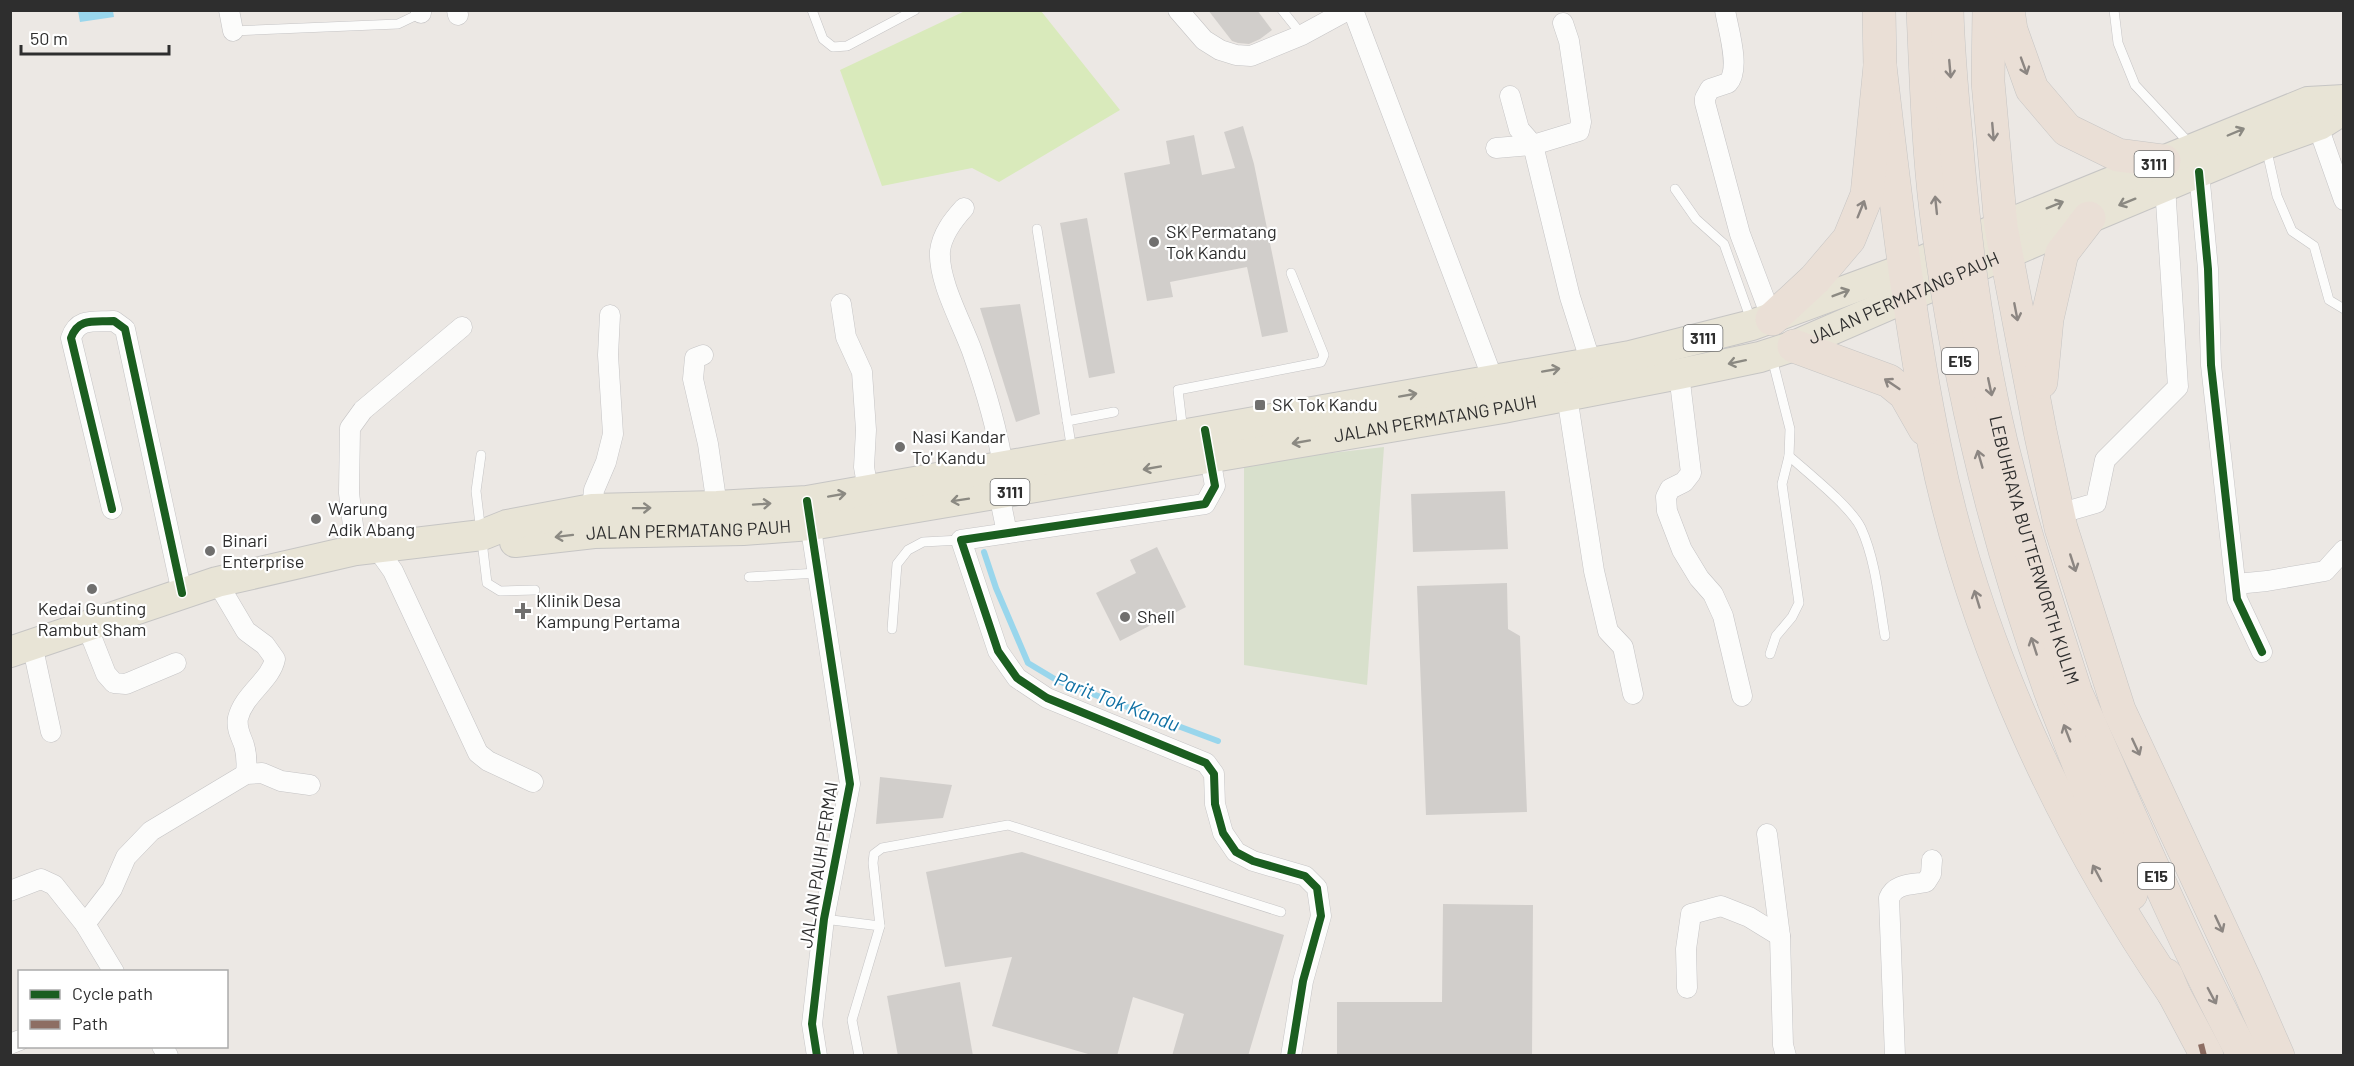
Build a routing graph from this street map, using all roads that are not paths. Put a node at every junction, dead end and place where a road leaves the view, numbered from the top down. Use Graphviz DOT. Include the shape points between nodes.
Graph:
graph roads {
  1 [pos="230,10"];
  2 [pos="812,10"];
  3 [pos="915,10"];
  4 [pos="1178,10"];
  5 [pos="1282,10"];
  6 [pos="1348,10"];
  7 [pos="1353,10"];
  8 [pos="1725,10"];
  9 [pos="1879,10"];
  10 [pos="1923,10"];
  11 [pos="1947,10"];
  12 [pos="1989,10"];
  13 [pos="2007,10"];
  14 [pos="2115,10"];
  15 [pos="421,12"];
  16 [pos="1563,23"];
  17 [pos="232,31"];
  18 [pos="1302,34"];
  19 [pos="1880,66"];
  20 [pos="1510,96"];
  21 [pos="2343,100"];
  22 [pos="2324,112"];
  23 [pos="2266,144"];
  24 [pos="1533,145"];
  25 [pos="1496,148"];
  26 [pos="2197,161"];
  27 [pos="2164,174"];
  28 [pos="1675,189"];
  29 [pos="2343,200"];
  30 [pos="964,208"];
  31 [pos="2089,218"];
  32 [pos="1037,229"];
  33 [pos="2003,240"];
  34 [pos="1291,273"];
  35 [pos="1907,283"];
  36 [pos="841,304"];
  37 [pos="2343,309"];
  38 [pos="610,315"];
  39 [pos="1762,322"];
  40 [pos="462,327"];
  41 [pos="1782,350"];
  42 [pos="703,355"];
  43 [pos="1591,363"];
  44 [pos="1679,374"];
  45 [pos="1498,394"];
  46 [pos="1567,396"];
  47 [pos="1114,412"];
  48 [pos="1067,421"];
  49 [pos="2040,431"];
  50 [pos="1200,441"];
  51 [pos="1936,449"];
  52 [pos="1072,454"];
  53 [pos="481,455"];
  54 [pos="1790,456"];
  55 [pos="1001,480"];
  56 [pos="868,490"];
  57 [pos="717,506"];
  58 [pos="112,509"];
  59 [pos="592,509"];
  60 [pos="809,513"];
  61 [pos="2058,513"];
  62 [pos="1007,533"];
  63 [pos="482,535"];
  64 [pos="961,540"];
  65 [pos="366,548"];
  66 [pos="2343,550"];
  67 [pos="818,573"];
  68 [pos="749,577"];
  69 [pos="217,582"];
  70 [pos="2236,584"];
  71 [pos="535,590"];
  72 [pos="182,593"];
  73 [pos="87,626"];
  74 [pos="892,629"];
  75 [pos="1885,636"];
  76 [pos="21,648"];
  77 [pos="2262,652"];
  78 [pos="1770,654"];
  79 [pos="176,663"];
  80 [pos="1633,694"];
  81 [pos="1742,696"];
  82 [pos="2065,697"];
  83 [pos="51,732"];
  84 [pos="246,774"];
  85 [pos="532,782"];
  86 [pos="310,785"];
  87 [pos="1767,834"];
  88 [pos="1932,860"];
  89 [pos="10,891"];
  90 [pos="1281,912"];
  91 [pos="824,919"];
  92 [pos="85,924"];
  93 [pos="880,926"];
  94 [pos="1780,936"];
  95 [pos="113,970"];
  96 [pos="1687,988"];
  97 [pos="2174,994"];
  98 [pos="817,1056"];
  99 [pos="859,1056"];
  100 [pos="1291,1056"];
  101 [pos="1786,1056"];
  102 [pos="1895,1056"];
  103 [pos="2207,1056"];
  104 [pos="2244,1056"];
  105 [pos="2277,1056"];
  1 -- 17 [label="street"];
  2 -- 3 [label="lane" via="823,39 834,47 847,46"];
  4 -- 18 [label="street" via="1204,40 1228,52 1251,56"];
  5 -- 18 [label="lane"];
  6 -- 18 [label="street"];
  7 -- 45 [label="street"];
  8 -- 39 [label="street" via="1734,74 1728,83 1710,89 1705,103"];
  9 -- 19 [label="highway"];
  82 -- 10 [label="highway, LEBUHRAYA BUTTERWORTH KULIM / E15, one-way, bridge" via="2035,648 1977,452 1936,210"];
  11 -- 82 [label="highway, LEBUHRAYA BUTTERWORTH KULIM / E15, one-way, bridge" via="1961,206 1971,285 2001,441"];
  12 -- 33 [label="highway, one-way" via="1988,82"];
  13 -- 27 [label="highway, one-way" via="2032,89 2067,130"];
  14 -- 26 [label="lane" via="2118,43 2135,85"];
  15 -- 17 [label="lane" via="398,24"];
  16 -- 24 [label="street" via="1581,122 1579,130"];
  19 -- 35 [label="highway"];
  39 -- 19 [label="highway, one-way" via="1815,279 1849,239 1867,195"];
  20 -- 24 [label="street" via="1520,129"];
  21 -- 22 [label="main road, JALAN PERMATANG PAUH / 3111"];
  22 -- 23 [label="main road, JALAN PERMATANG PAUH / 3111"];
  26 -- 22 [label="main road, JALAN PERMATANG PAUH / 3111, one-way"];
  22 -- 29 [label="street"];
  23 -- 26 [label="main road, JALAN PERMATANG PAUH / 3111"];
  23 -- 37 [label="lane" via="2277,196 2292,231 2314,246 2329,300"];
  24 -- 25 [label="street"];
  24 -- 43 [label="street" via="1570,297"];
  26 -- 27 [label="main road, JALAN PERMATANG PAUH / 3111"];
  26 -- 70 [label="street" via="2208,269 2211,366"];
  27 -- 31 [label="main road, JALAN PERMATANG PAUH / 3111, one-way"];
  33 -- 27 [label="main road, JALAN PERMATANG PAUH / 3111, one-way"];
  27 -- 61 [label="street" via="2178,387 2105,460 2096,504"];
  28 -- 39 [label="lane" via="1696,219 1724,244"];
  30 -- 55 [label="street" via="950,224 940,250 942,272 973,353 999,438"];
  31 -- 33 [label="main road, JALAN PERMATANG PAUH / 3111"];
  31 -- 49 [label="highway" via="2062,253 2047,319"];
  32 -- 48 [label="lane"];
  33 -- 35 [label="main road, JALAN PERMATANG PAUH / 3111"];
  33 -- 49 [label="highway, one-way"];
  34 -- 50 [label="lane" via="1324,355 1321,362 1178,390"];
  39 -- 35 [label="main road, JALAN PERMATANG PAUH / 3111, one-way"];
  35 -- 41 [label="main road, JALAN PERMATANG PAUH / 3111"];
  35 -- 51 [label="highway"];
  36 -- 56 [label="street" via="846,337 862,372"];
  38 -- 59 [label="street" via="608,355 613,434 594,490"];
  39 -- 43 [label="main road, JALAN PERMATANG PAUH / 3111"];
  40 -- 65 [label="street" via="363,410 350,428 349,493"];
  41 -- 44 [label="main road, JALAN PERMATANG PAUH / 3111, one-way"];
  51 -- 41 [label="highway, one-way" via="1905,394 1889,381"];
  41 -- 54 [label="lane"];
  42 -- 57 [label="street" via="695,358 693,380"];
  45 -- 43 [label="main road, JALAN PERMATANG PAUH / 3111, one-way"];
  44 -- 46 [label="main road, JALAN PERMATANG PAUH / 3111"];
  44 -- 81 [label="street" via="1691,473 1670,489 1667,511 1682,550 1713,594 1723,616"];
  45 -- 46 [label="main road, JALAN PERMATANG PAUH / 3111"];
  45 -- 50 [label="main road, JALAN PERMATANG PAUH / 3111"];
  46 -- 80 [label="street" via="1594,571 1608,631 1623,647"];
  47 -- 48 [label="lane"];
  48 -- 52 [label="lane"];
  49 -- 61 [label="highway"];
  50 -- 52 [label="main road, JALAN PERMATANG PAUH / 3111"];
  50 -- 55 [label="main road, JALAN PERMATANG PAUH / 3111, one-way"];
  50 -- 62 [label="street" via="1215,486 1205,504"];
  97 -- 51 [label="highway, one-way" via="2100,879 2018,709 1959,543"];
  52 -- 55 [label="main road, JALAN PERMATANG PAUH / 3111"];
  53 -- 63 [label="lane" via="476,491"];
  54 -- 75 [label="lane" via="1860,526 1870,556"];
  54 -- 78 [label="lane" via="1782,484 1799,603 1776,636"];
  55 -- 56 [label="main road, JALAN PERMATANG PAUH / 3111"];
  55 -- 60 [label="main road, JALAN PERMATANG PAUH / 3111, one-way"];
  55 -- 62 [label="street"];
  60 -- 56 [label="main road, JALAN PERMATANG PAUH / 3111, one-way"];
  59 -- 57 [label="main road, JALAN PERMATANG PAUH / 3111, one-way"];
  57 -- 60 [label="main road, JALAN PERMATANG PAUH / 3111, one-way"];
  58 -- 72 [label="street" via="71,338 74,328 83,322 114,321 125,329"];
  59 -- 63 [label="main road, JALAN PERMATANG PAUH / 3111" via="507,525"];
  60 -- 63 [label="main road, JALAN PERMATANG PAUH / 3111, one-way" via="743,530 594,533 508,543"];
  60 -- 67 [label="street, JALAN PAUH PERMAI"];
  61 -- 105 [label="highway, one-way" via="2119,710"];
  62 -- 64 [label="street"];
  63 -- 65 [label="main road, JALAN PERMATANG PAUH / 3111"];
  63 -- 71 [label="lane" via="487,583 500,591"];
  64 -- 74 [label="lane" via="923,542 908,550 897,564"];
  64 -- 100 [label="street" via="998,651 1017,678 1047,698 1206,763 1214,774 1215,804 1222,833 1236,852 1305,876 1317,888 1321,916 1303,981"];
  65 -- 69 [label="main road, JALAN PERMATANG PAUH / 3111"];
  65 -- 85 [label="street" via="393,571 478,753"];
  66 -- 70 [label="street" via="2325,571"];
  67 -- 68 [label="lane"];
  67 -- 91 [label="street, JALAN PAUH PERMAI" via="850,784"];
  69 -- 72 [label="main road, JALAN PERMATANG PAUH / 3111"];
  69 -- 84 [label="street" via="246,631 265,645 275,659 273,669 248,698 238,719"];
  70 -- 77 [label="street" via="2237,599"];
  72 -- 73 [label="main road, JALAN PERMATANG PAUH / 3111"];
  73 -- 76 [label="main road, JALAN PERMATANG PAUH / 3111"];
  73 -- 79 [label="street" via="106,674 114,683 126,684"];
  76 -- 83 [label="street"];
  97 -- 82 [label="highway, LEBUHRAYA BUTTERWORTH KULIM / E15, one-way" via="2114,854"];
  82 -- 104 [label="highway, LEBUHRAYA BUTTERWORTH KULIM / E15, one-way"];
  84 -- 86 [label="street" via="262,773 281,781"];
  84 -- 92 [label="street" via="151,831 126,856 112,889"];
  87 -- 94 [label="street"];
  88 -- 102 [label="street" via="1926,882 1897,887 1889,898"];
  89 -- 92 [label="street" via="41,879 54,885"];
  90 -- 93 [label="lane" via="1008,825 882,848 874,854"];
  91 -- 93 [label="lane"];
  91 -- 98 [label="street, JALAN PAUH PERMAI" via="812,1024"];
  92 -- 95 [label="street"];
  93 -- 99 [label="lane" via="852,1020"];
  94 -- 96 [label="street" via="1721,906 1691,914 1686,949"];
  94 -- 101 [label="street"];
  97 -- 103 [label="highway, LEBUHRAYA BUTTERWORTH KULIM / E15"];
}
